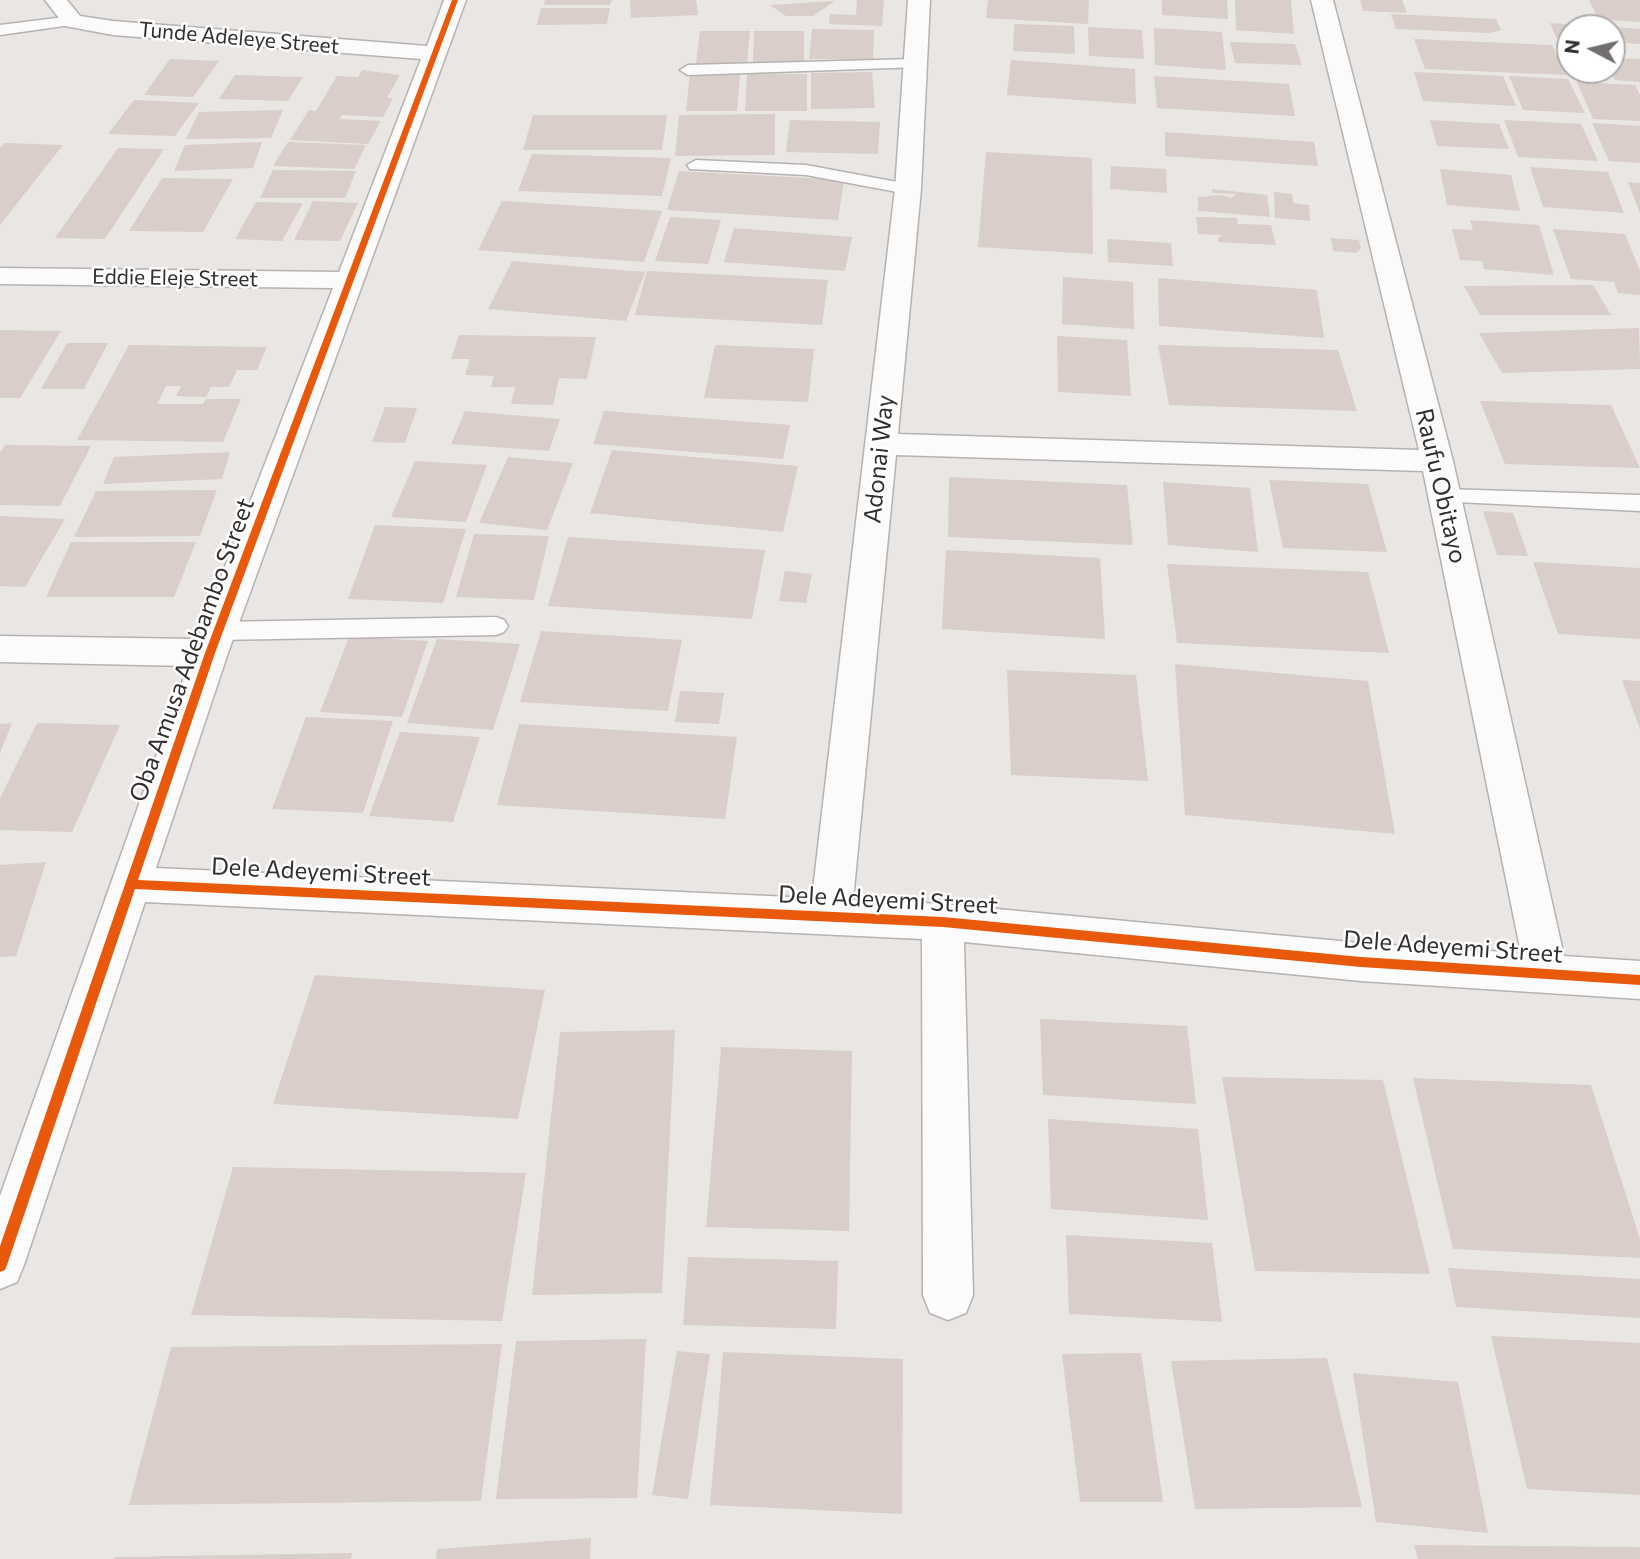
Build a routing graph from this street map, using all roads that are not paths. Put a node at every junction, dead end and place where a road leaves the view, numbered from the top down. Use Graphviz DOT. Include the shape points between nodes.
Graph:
graph roads {
  1 [pos="56,0"];
  2 [pos="455,0"];
  3 [pos="919,0"];
  4 [pos="1322,0"];
  5 [pos="73,21"];
  6 [pos="0,30"];
  7 [pos="434,53"];
  8 [pos="915,64"];
  9 [pos="688,70"];
  10 [pos="696,165"];
  11 [pos="908,188"];
  12 [pos="0,276"];
  13 [pos="349,280"];
  14 [pos="881,443"];
  15 [pos="1437,461"];
  16 [pos="1444,496"];
  17 [pos="1640,503"];
  18 [pos="496,625"];
  19 [pos="215,642"];
  20 [pos="0,649"];
  21 [pos="131,884"];
  22 [pos="831,917"];
  23 [pos="943,922"];
  24 [pos="1547,976"];
  25 [pos="1640,980"];
  26 [pos="0,1265"];
  27 [pos="948,1295"];
  1 -- 5 [label="street"];
  2 -- 7 [label="street, Oba Amusa Adebambo Street"];
  3 -- 8 [label="street, Adonai Way"];
  4 -- 15 [label="street, Raufu Obitayo"];
  5 -- 6 [label="lane"];
  5 -- 7 [label="street, Tunde Adeleye Street"];
  7 -- 13 [label="street, Oba Amusa Adebambo Street"];
  8 -- 9 [label="lane"];
  8 -- 11 [label="street, Adonai Way"];
  10 -- 11 [label="lane" via="806,170"];
  11 -- 14 [label="street, Adonai Way"];
  12 -- 13 [label="street, Eddie Eleje Street"];
  13 -- 19 [label="street, Oba Amusa Adebambo Street"];
  14 -- 15 [label="street"];
  14 -- 22 [label="street, Adonai Way"];
  15 -- 16 [label="street, Raufu Obitayo"];
  16 -- 17 [label="lane"];
  16 -- 24 [label="street, Raufu Obitayo"];
  18 -- 19 [label="lane"];
  19 -- 20 [label="street"];
  19 -- 21 [label="street, Oba Amusa Adebambo Street"];
  21 -- 22 [label="street, Dele Adeyemi Street"];
  21 -- 26 [label="street, Oba Amusa Adebambo Street"];
  22 -- 23 [label="street, Dele Adeyemi Street"];
  23 -- 24 [label="street, Dele Adeyemi Street"];
  23 -- 27 [label="street"];
  24 -- 25 [label="street, Dele Adeyemi Street"];
}
